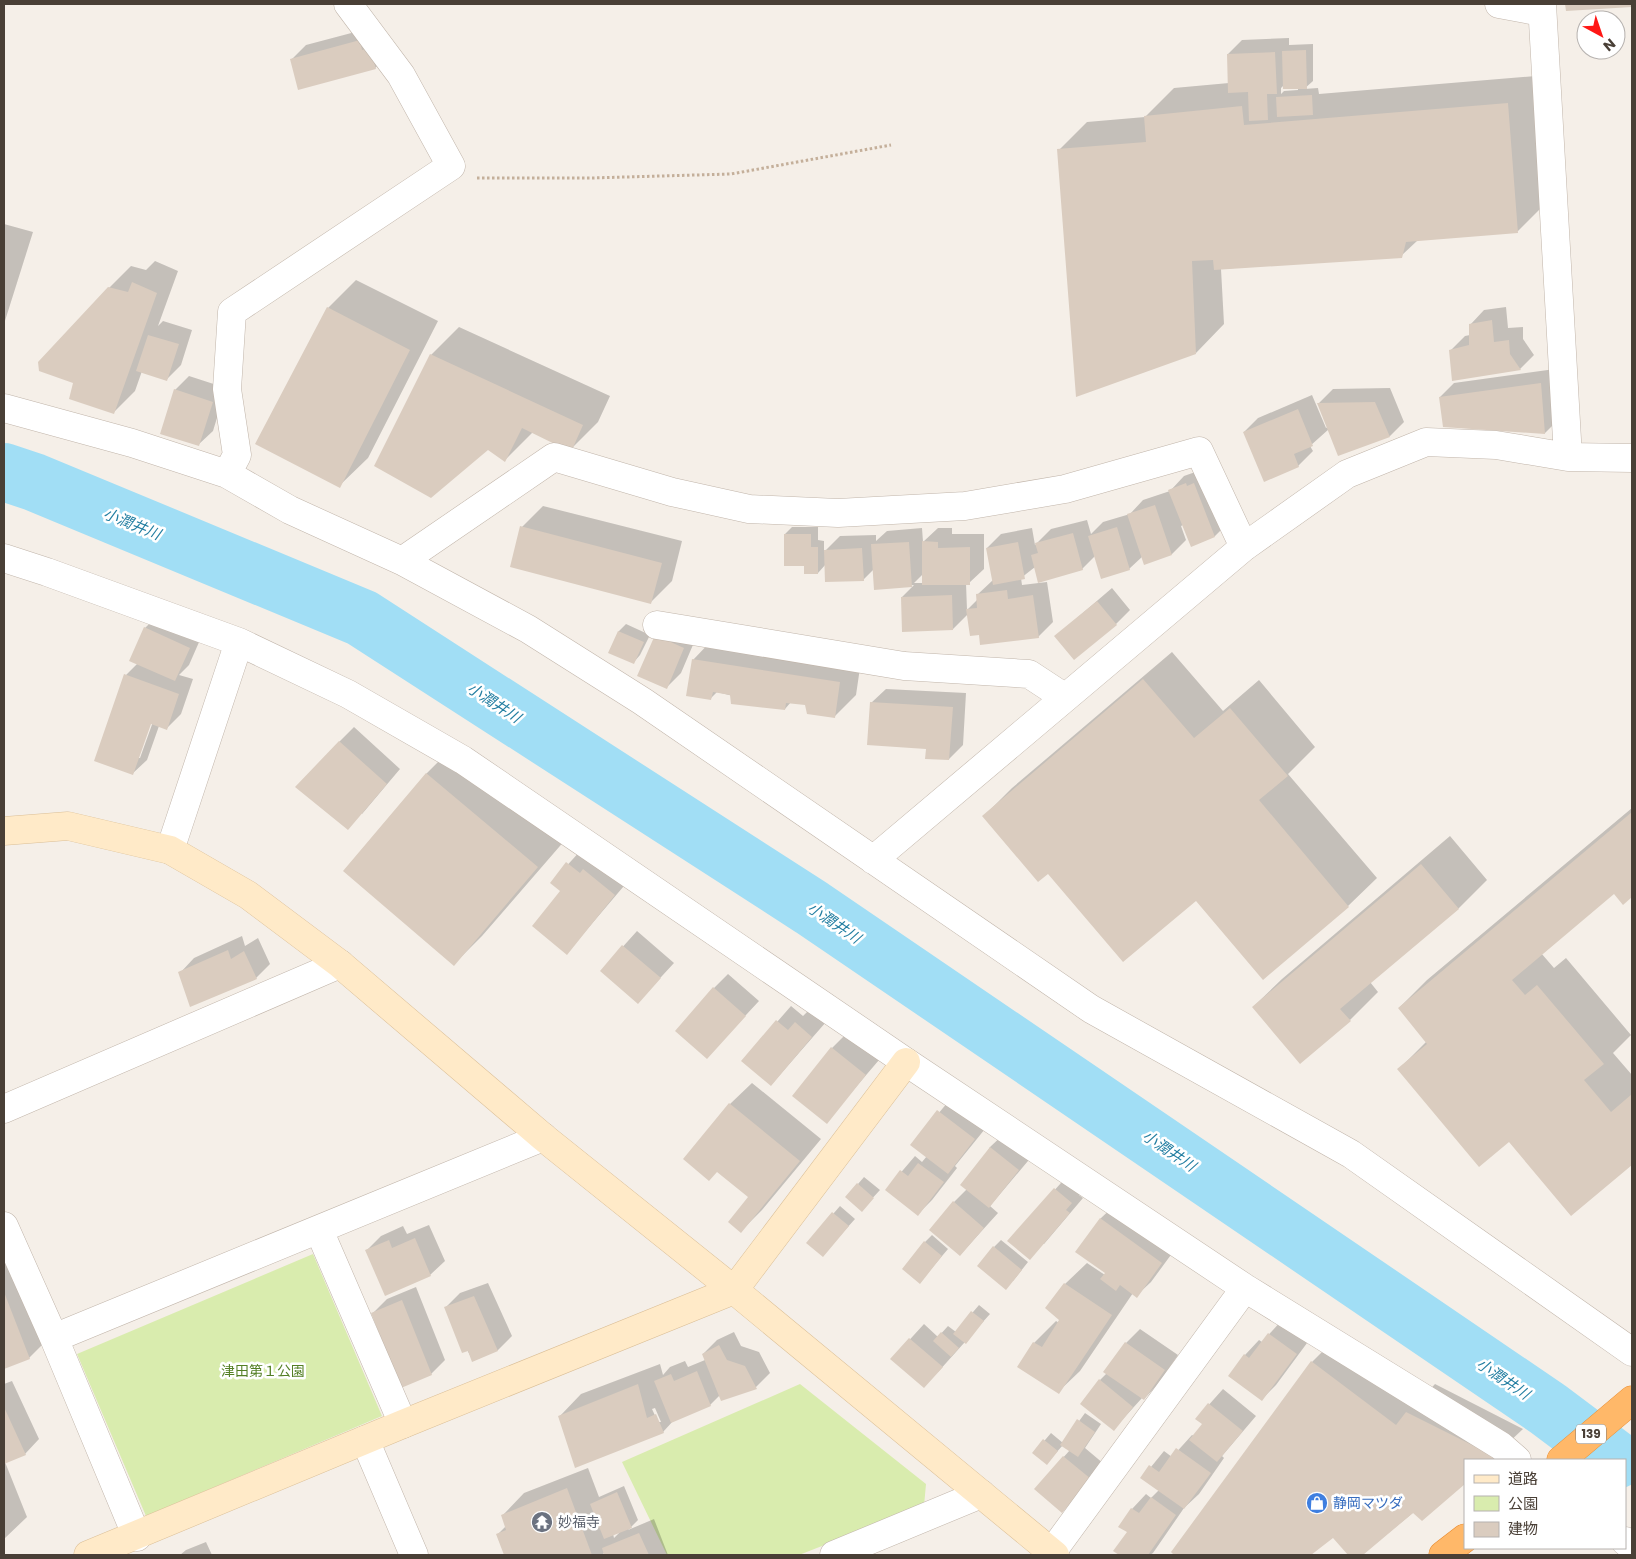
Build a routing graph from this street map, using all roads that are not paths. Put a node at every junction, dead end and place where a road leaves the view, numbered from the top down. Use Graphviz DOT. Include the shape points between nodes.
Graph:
graph roads {
  1 [pos="348,4"];
  2 [pos="1499,4"];
  3 [pos="1542,8"];
  4 [pos="4,408"];
  5 [pos="1568,457"];
  6 [pos="1632,458"];
  7 [pos="227,474"];
  8 [pos="1244,547"];
  9 [pos="4,558"];
  10 [pos="402,561"];
  11 [pos="657,625"];
  12 [pos="239,642"];
  13 [pos="1064,698"];
  14 [pos="4,831"];
  15 [pos="170,850"];
  16 [pos="873,860"];
  17 [pos="340,964"];
  18 [pos="906,1062"];
  19 [pos="4,1110"];
  20 [pos="543,1137"];
  21 [pos="4,1226"];
  22 [pos="320,1230"];
  23 [pos="1245,1288"];
  24 [pos="734,1290"];
  25 [pos="54,1338"];
  26 [pos="1632,1352"];
  27 [pos="1627,1404"];
  28 [pos="402,1424"];
  29 [pos="365,1440"];
  30 [pos="1515,1459"];
  31 [pos="1562,1459"];
  32 [pos="981,1494"];
  33 [pos="137,1537"];
  34 [pos="1464,1539"];
  35 [pos="1053,1554"];
  36 [pos="88,1555"];
  37 [pos="414,1555"];
  38 [pos="834,1555"];
  39 [pos="1443,1555"];
  1 -- 7 [label="street" via="401,75 451,166 232,312 227,389 237,455"];
  2 -- 3 [label="street"];
  3 -- 5 [label="street"];
  4 -- 7 [label="street" via="132,443"];
  5 -- 6 [label="street"];
  5 -- 8 [label="street" via="1496,444 1426,442 1347,474"];
  7 -- 10 [label="street" via="290,510"];
  8 -- 10 [label="street" via="1199,451 1065,489 964,506 838,513 749,509 672,492 554,457"];
  8 -- 13 [label="street"];
  9 -- 12 [label="street"];
  10 -- 16 [label="street" via="528,629 634,696"];
  11 -- 13 [label="street" via="904,666 1029,674"];
  12 -- 15 [label="street"];
  12 -- 18 [label="street" via="348,694 463,760"];
  13 -- 16 [label="street"];
  14 -- 15 [label="street" via="68,826"];
  15 -- 17 [label="street" via="248,895"];
  16 -- 26 [label="street" via="1091,1009 1351,1154"];
  17 -- 19 [label="street"];
  17 -- 20 [label="street"];
  18 -- 23 [label="street"];
  18 -- 24 [label="street"];
  20 -- 22 [label="street"];
  20 -- 24 [label="street"];
  21 -- 25 [label="street"];
  22 -- 25 [label="street"];
  22 -- 28 [label="street"];
  23 -- 30 [label="street" via="1501,1446"];
  23 -- 35 [label="street"];
  24 -- 28 [label="street"];
  24 -- 32 [label="street"];
  25 -- 33 [label="street"];
  27 -- 31 [label="highway, 139"];
  28 -- 29 [label="street"];
  29 -- 33 [label="street"];
  29 -- 37 [label="street"];
  32 -- 35 [label="street"];
  32 -- 38 [label="street"];
  33 -- 36 [label="street"];
  34 -- 39 [label="highway"];
}
